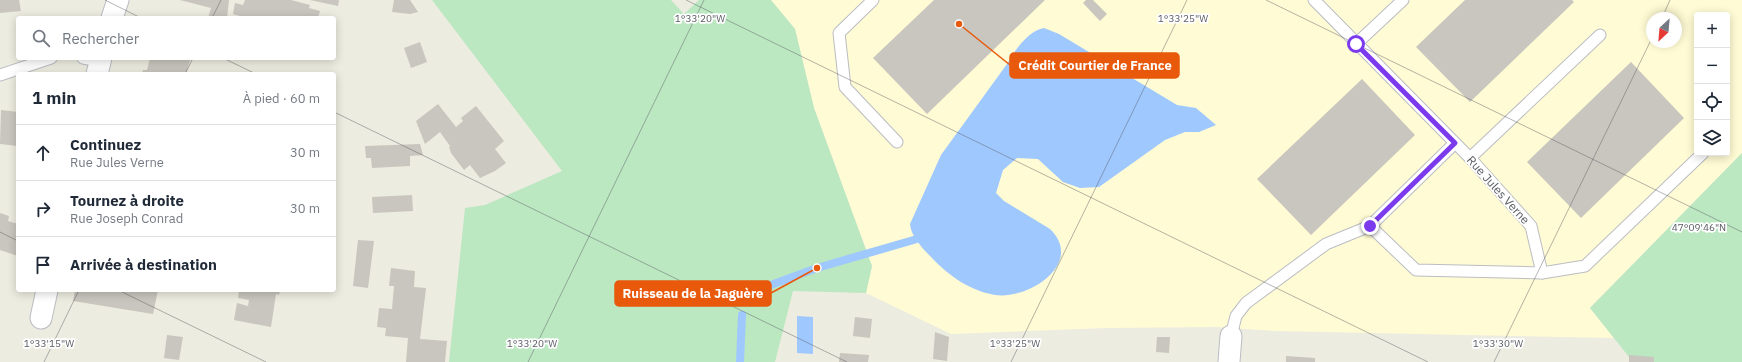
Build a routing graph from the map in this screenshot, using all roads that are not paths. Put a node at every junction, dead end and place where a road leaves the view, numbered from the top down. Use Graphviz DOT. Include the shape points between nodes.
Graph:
graph roads {
  1 [pos="118,0"];
  2 [pos="873,0"];
  3 [pos="1314,0"];
  4 [pos="1403,0"];
  5 [pos="113,16"];
  6 [pos="1600,35"];
  7 [pos="1356,44"];
  8 [pos="45,60"];
  9 [pos="0,75"];
  10 [pos="897,142"];
  11 [pos="1455,143"];
  12 [pos="1700,156"];
  13 [pos="1470,158"];
  14 [pos="1370,226"];
  15 [pos="1542,273"];
  16 [pos="47,292"];
  17 [pos="41,318"];
  18 [pos="1231,336"];
  19 [pos="1229,362"];
  1 -- 5 [label="street"];
  2 -- 10 [label="lane" via="839,33 846,87"];
  3 -- 7 [label="lane, Rue Jules Verne"];
  4 -- 7 [label="lane"];
  6 -- 13 [label="lane"];
  7 -- 11 [label="lane, Rue Jules Verne"];
  8 -- 9 [label="lane"];
  11 -- 13 [label="lane, Rue Jules Verne"];
  11 -- 14 [label="lane"];
  12 -- 15 [label="lane" via="1585,266"];
  13 -- 15 [label="lane, Rue Jules Verne" via="1531,226"];
  14 -- 15 [label="lane" via="1416,270"];
  14 -- 18 [label="lane" via="1326,244 1246,303 1236,316"];
  16 -- 17 [label="street"];
  18 -- 19 [label="street"];
}
